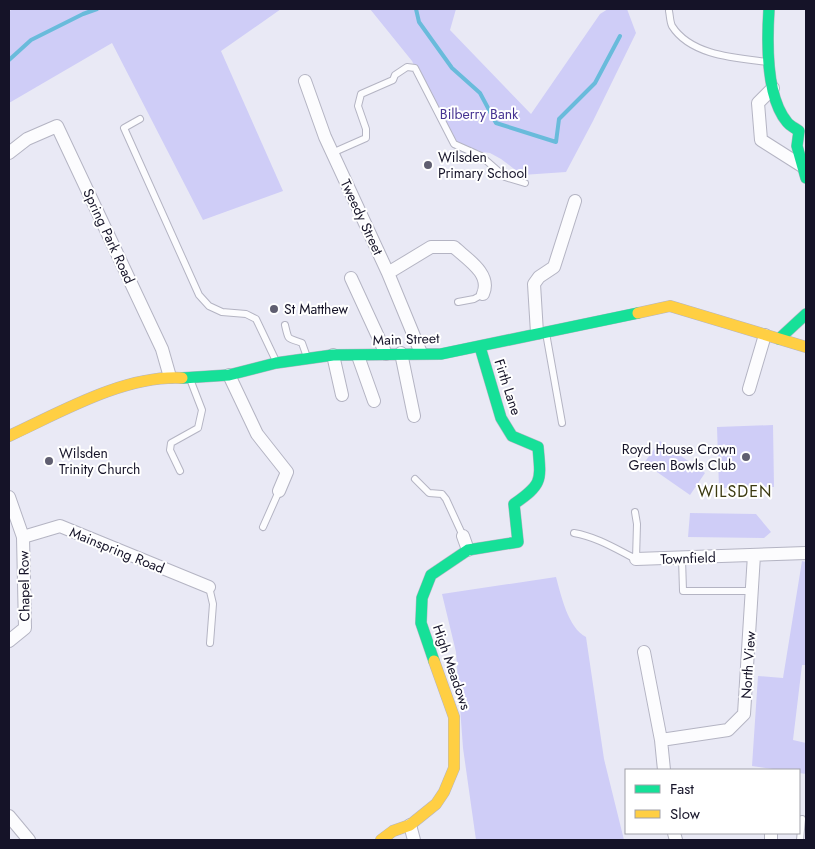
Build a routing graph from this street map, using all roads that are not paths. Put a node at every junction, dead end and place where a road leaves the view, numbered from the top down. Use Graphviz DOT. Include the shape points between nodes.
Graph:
graph roads {
  1 [pos="769,9"];
  2 [pos="669,11"];
  3 [pos="769,62"];
  4 [pos="305,81"];
  5 [pos="774,88"];
  6 [pos="140,119"];
  7 [pos="803,131"];
  8 [pos="9,153"];
  9 [pos="332,153"];
  10 [pos="804,172"];
  11 [pos="525,183"];
  12 [pos="576,201"];
  13 [pos="388,273"];
  14 [pos="351,278"];
  15 [pos="483,294"];
  16 [pos="458,302"];
  17 [pos="806,314"];
  18 [pos="285,325"];
  19 [pos="541,332"];
  20 [pos="765,335"];
  21 [pos="779,339"];
  22 [pos="480,347"];
  23 [pos="806,347"];
  24 [pos="401,353"];
  25 [pos="421,353"];
  26 [pos="386,354"];
  27 [pos="333,355"];
  28 [pos="358,356"];
  29 [pos="308,358"];
  30 [pos="276,362"];
  31 [pos="230,375"];
  32 [pos="170,377"];
  33 [pos="190,378"];
  34 [pos="749,389"];
  35 [pos="342,395"];
  36 [pos="374,401"];
  37 [pos="414,416"];
  38 [pos="562,423"];
  39 [pos="9,436"];
  40 [pos="180,471"];
  41 [pos="415,479"];
  42 [pos="279,491"];
  43 [pos="9,496"];
  44 [pos="635,512"];
  45 [pos="262,526"];
  46 [pos="574,533"];
  47 [pos="463,536"];
  48 [pos="23,537"];
  49 [pos="468,550"];
  50 [pos="806,553"];
  51 [pos="754,555"];
  52 [pos="682,558"];
  53 [pos="636,559"];
  54 [pos="209,587"];
  55 [pos="753,591"];
  56 [pos="9,641"];
  57 [pos="210,642"];
  58 [pos="644,652"];
  59 [pos="660,740"];
  60 [pos="664,769"];
  61 [pos="9,816"];
  62 [pos="802,819"];
  63 [pos="410,825"];
  64 [pos="29,840"];
  65 [pos="381,840"];
  66 [pos="414,840"];
  67 [pos="800,840"];
  1 -- 3 [label="street"];
  2 -- 3 [label="lane" via="672,26 687,42 736,58"];
  3 -- 5 [label="street"];
  4 -- 9 [label="street, Tweedy Street"];
  5 -- 7 [label="street" via="781,114 788,124"];
  5 -- 10 [label="street" via="758,103 761,140"];
  6 -- 30 [label="lane" via="124,128 199,295 209,306 222,312 246,314 256,319"];
  7 -- 10 [label="street" via="796,146"];
  8 -- 32 [label="street, Spring Park Road" via="27,139 57,126 162,349"];
  9 -- 11 [label="lane" via="366,138 358,106 362,94 393,80 406,68 415,68 454,144 481,156 505,177"];
  9 -- 13 [label="street, Tweedy Street"];
  12 -- 19 [label="street" via="554,267 538,277 534,284"];
  13 -- 15 [label="street" via="431,247 454,247 483,274"];
  13 -- 25 [label="street, Tweedy Street"];
  14 -- 26 [label="street"];
  15 -- 16 [label="lane"];
  17 -- 21 [label="street"];
  18 -- 29 [label="lane" via="288,338 302,343"];
  19 -- 20 [label="street, Main Street" via="670,306"];
  19 -- 22 [label="street, Main Street"];
  19 -- 38 [label="lane"];
  20 -- 21 [label="street, Main Street"];
  20 -- 34 [label="street"];
  21 -- 23 [label="street, Main Street"];
  22 -- 25 [label="street, Main Street" via="441,354"];
  22 -- 49 [label="street, Firth Lane" via="501,418 512,436 538,447 540,483 514,504 518,542"];
  24 -- 25 [label="street, Main Street"];
  24 -- 26 [label="street, Main Street"];
  24 -- 37 [label="street"];
  26 -- 28 [label="street, Main Street"];
  27 -- 28 [label="street, Main Street"];
  27 -- 29 [label="street, Main Street"];
  27 -- 35 [label="street"];
  28 -- 36 [label="street"];
  29 -- 30 [label="street, Main Street"];
  30 -- 31 [label="street, Main Street"];
  31 -- 33 [label="street, Main Street"];
  31 -- 42 [label="street" via="257,434 287,472"];
  32 -- 33 [label="street, Main Street"];
  32 -- 39 [label="street, Main Street" via="117,387"];
  33 -- 40 [label="lane" via="202,410 198,428 171,444 170,450"];
  41 -- 47 [label="lane" via="429,493 442,494"];
  42 -- 45 [label="lane"];
  43 -- 48 [label="street, Chapel Row"];
  44 -- 53 [label="lane"];
  46 -- 53 [label="lane, Townfield" via="586,535"];
  47 -- 49 [label="street"];
  48 -- 54 [label="street, Mainspring Road" via="60,526"];
  48 -- 56 [label="street, Chapel Row" via="25,628"];
  49 -- 63 [label="street, High Meadows" via="432,575 422,598 421,623 454,717 454,768 436,804"];
  50 -- 51 [label="street, Townfield"];
  51 -- 52 [label="street, Townfield"];
  51 -- 55 [label="street, North View"];
  52 -- 53 [label="street, Townfield"];
  52 -- 55 [label="lane" via="683,592"];
  54 -- 57 [label="lane" via="213,604"];
  55 -- 59 [label="street, North View" via="744,714 728,730"];
  58 -- 59 [label="street"];
  59 -- 60 [label="street"];
  61 -- 64 [label="street"];
  62 -- 67 [label="lane"];
  63 -- 65 [label="street, High Meadows"];
  63 -- 66 [label="street"];
}
